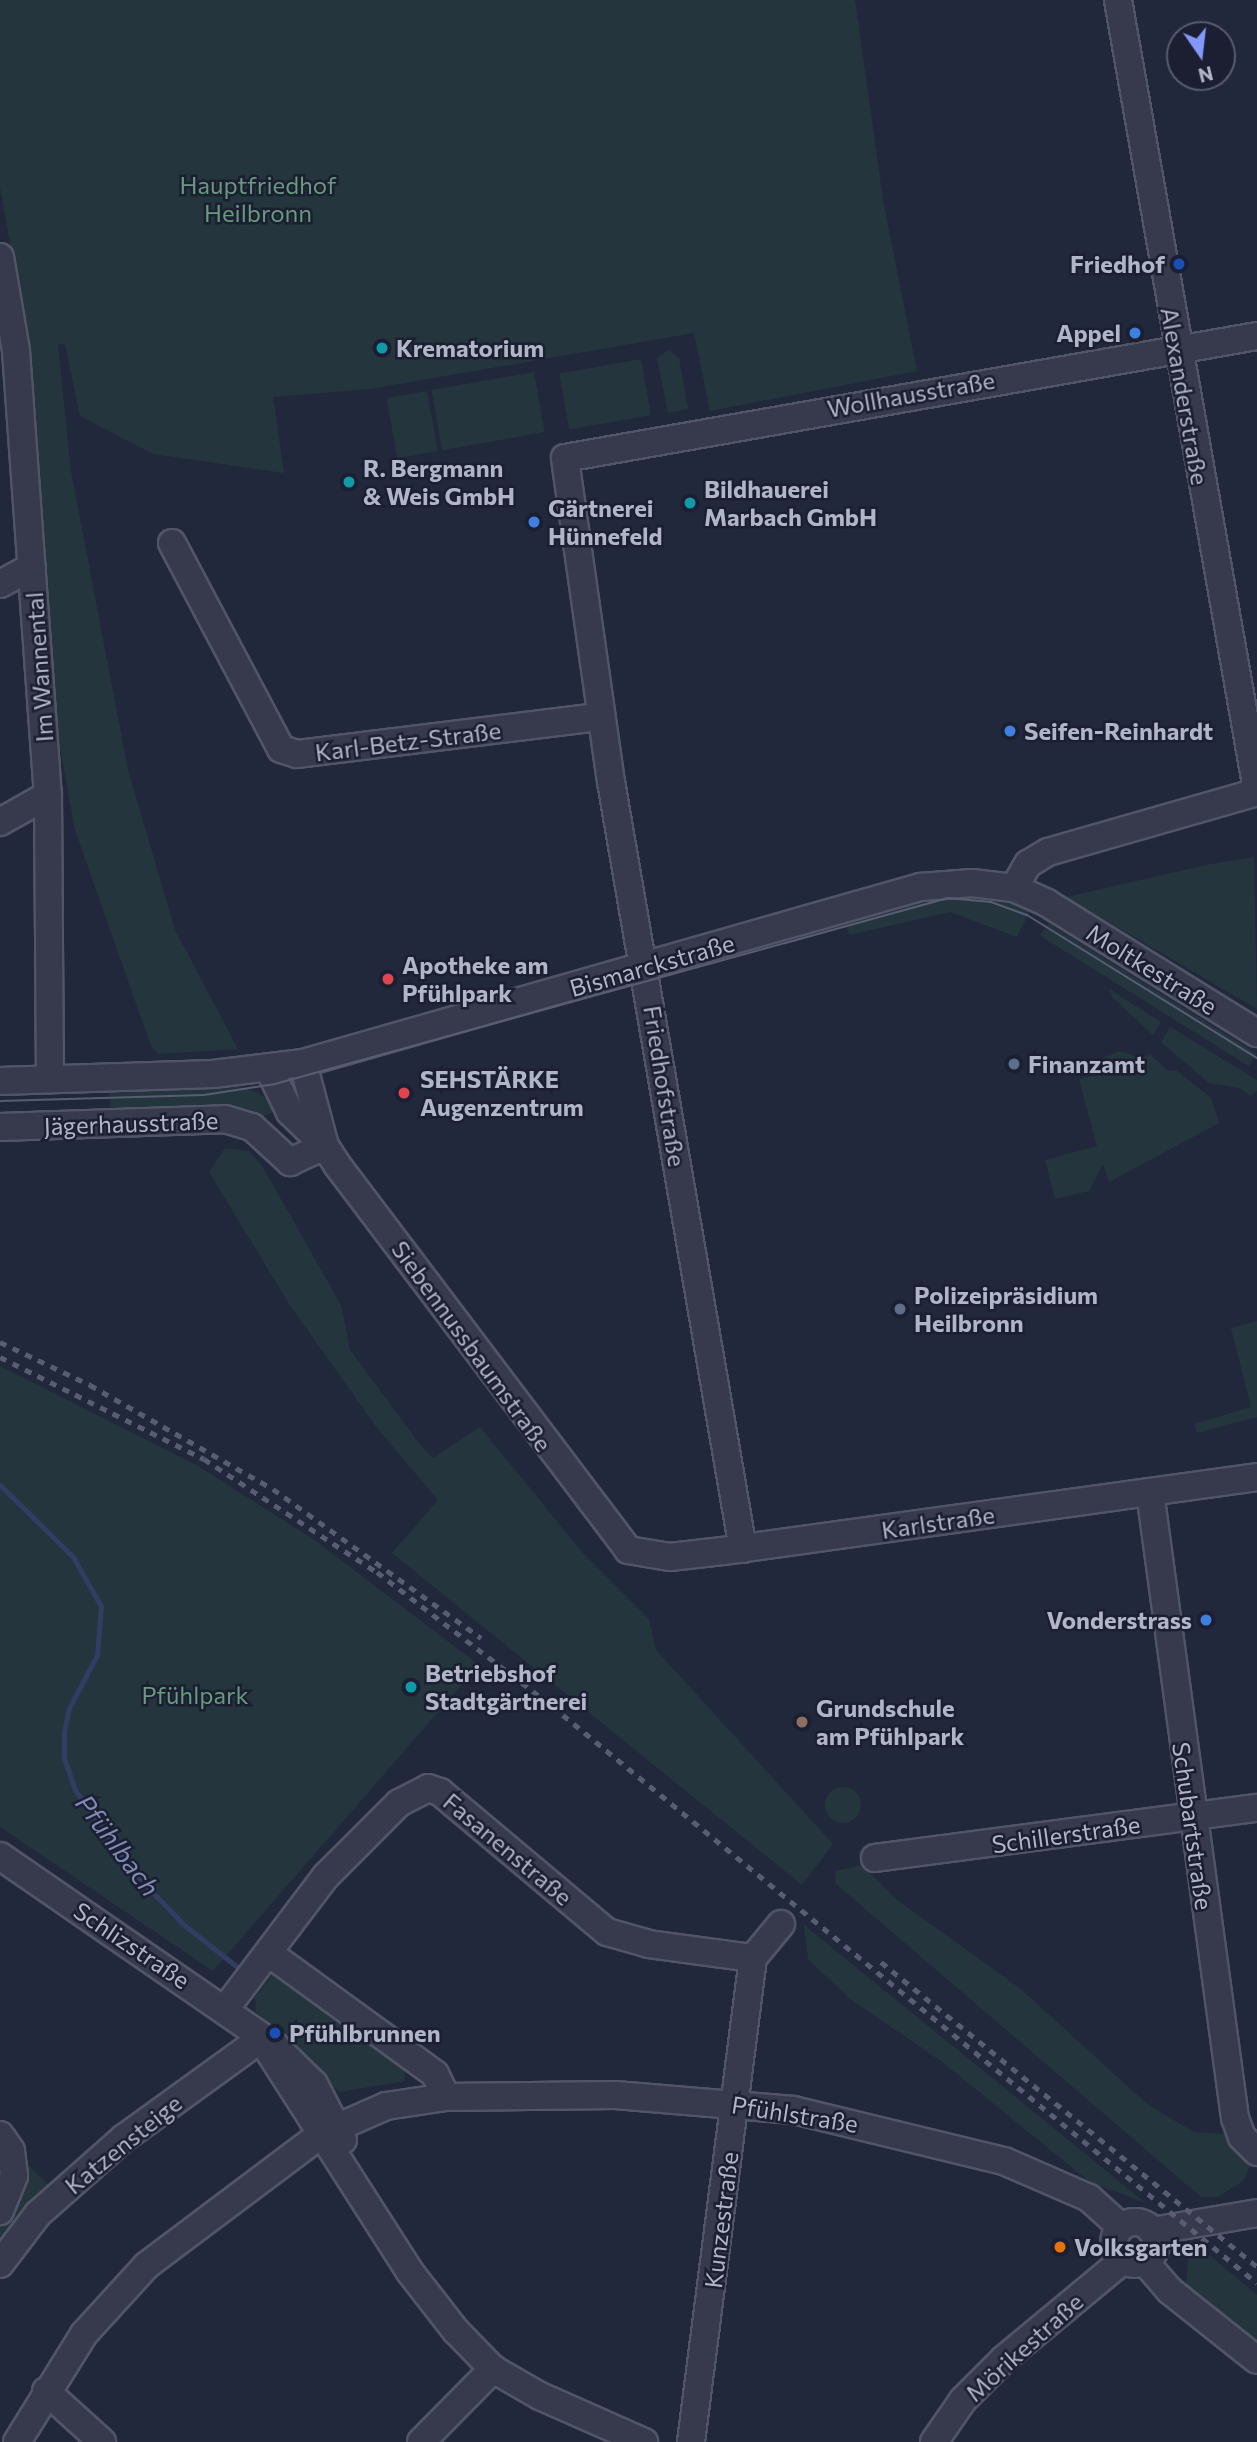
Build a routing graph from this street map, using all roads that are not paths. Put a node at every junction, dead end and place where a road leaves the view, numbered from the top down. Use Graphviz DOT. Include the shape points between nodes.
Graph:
graph roads {
  1 [pos="1118,0"];
  2 [pos="0,257"];
  3 [pos="1257,336"];
  4 [pos="1176,348"];
  5 [pos="565,458"];
  6 [pos="172,543"];
  7 [pos="32,567"];
  8 [pos="0,584"];
  9 [pos="600,716"];
  10 [pos="1257,791"];
  11 [pos="48,795"];
  12 [pos="0,822"];
  13 [pos="1014,888"];
  14 [pos="1047,903"];
  15 [pos="645,967"];
  16 [pos="1257,1033"];
  17 [pos="288,1066"];
  18 [pos="50,1079"];
  19 [pos="0,1081"];
  20 [pos="0,1127"];
  21 [pos="325,1146"];
  22 [pos="1257,1477"];
  23 [pos="1150,1492"];
  24 [pos="621,1544"];
  25 [pos="743,1549"];
  26 [pos="1257,1808"];
  27 [pos="1192,1816"];
  28 [pos="0,1856"];
  29 [pos="875,1858"];
  30 [pos="781,1924"];
  31 [pos="270,1954"];
  32 [pos="752,1958"];
  33 [pos="226,2008"];
  34 [pos="261,2039"];
  35 [pos="446,2097"];
  36 [pos="735,2103"];
  37 [pos="328,2129"];
  38 [pos="0,2135"];
  39 [pos="1257,2152"];
  40 [pos="0,2211"];
  41 [pos="1257,2213"];
  42 [pos="1121,2227"];
  43 [pos="1152,2231"];
  44 [pos="1134,2261"];
  45 [pos="0,2264"];
  46 [pos="1257,2360"];
  47 [pos="493,2369"];
  48 [pos="46,2391"];
  49 [pos="17,2442"];
  50 [pos="102,2442"];
  51 [pos="421,2442"];
  52 [pos="644,2442"];
  53 [pos="691,2442"];
  54 [pos="934,2442"];
  1 -- 4 [label="street, Alexanderstraße"];
  2 -- 7 [label="street, Im Wannental" via="16,351"];
  3 -- 4 [label="street, Wollhausstraße"];
  4 -- 5 [label="street, Wollhausstraße"];
  4 -- 10 [label="street, Alexanderstraße"];
  5 -- 9 [label="street, Friedhofstraße"];
  6 -- 9 [label="street, Karl-Betz-Straße" via="281,749 297,754"];
  7 -- 8 [label="street"];
  7 -- 11 [label="street, Im Wannental"];
  9 -- 15 [label="street, Friedhofstraße"];
  10 -- 13 [label="street" via="1048,852 1028,864"];
  11 -- 12 [label="street"];
  11 -- 18 [label="street, Im Wannental"];
  13 -- 14 [label="street, Bismarckstraße"];
  13 -- 15 [label="street, Bismarckstraße" via="972,883 920,887"];
  14 -- 16 [label="street, Moltkestraße"];
  15 -- 17 [label="street, Bismarckstraße"];
  15 -- 25 [label="street, Friedhofstraße"];
  17 -- 18 [label="street, Jägerhausstraße"];
  17 -- 21 [label="street, Siebennussbaumstraße" via="290,1112"];
  18 -- 19 [label="street, Jägerhausstraße"];
  20 -- 21 [label="street, Jägerhausstraße" via="225,1119 252,1127 290,1163"];
  21 -- 24 [label="street, Siebennussbaumstraße"];
  22 -- 23 [label="street, Karlstraße"];
  23 -- 25 [label="street, Karlstraße"];
  23 -- 27 [label="street, Schubartstraße"];
  24 -- 25 [label="street, Karlstraße" via="650,1557"];
  26 -- 27 [label="street, Schillerstraße"];
  27 -- 29 [label="street, Schillerstraße"];
  27 -- 39 [label="street, Schubartstraße" via="1236,2126"];
  28 -- 33 [label="street, Schlizstraße"];
  30 -- 32 [label="street"];
  31 -- 32 [label="street, Fasanenstraße" via="309,1897 370,1829 399,1803 428,1788 440,1792 607,1933 649,1944"];
  31 -- 33 [label="street, Fasanenstraße"];
  31 -- 35 [label="street" via="435,2074"];
  32 -- 36 [label="street, Kunzestraße"];
  33 -- 34 [label="street, Schlizstraße"];
  34 -- 37 [label="street, Schlizstraße" via="303,2069"];
  34 -- 45 [label="street, Katzensteige" via="124,2138 38,2214"];
  35 -- 36 [label="street, Pfühlstraße" via="615,2095"];
  35 -- 37 [label="street, Pfühlstraße" via="386,2106"];
  36 -- 42 [label="street, Pfühlstraße" via="849,2122 1004,2161 1089,2198"];
  36 -- 53 [label="street, Kunzestraße"];
  37 -- 47 [label="street, Schlizstraße" via="410,2272"];
  37 -- 48 [label="street, Pfühlstraße" via="147,2265 84,2334"];
  38 -- 40 [label="street" via="11,2151 14,2176"];
  41 -- 43 [label="street"];
  42 -- 43 [label="street" via="1141,2223"];
  42 -- 44 [label="street" via="1113,2244"];
  43 -- 44 [label="street" via="1156,2244"];
  44 -- 46 [label="street"];
  44 -- 54 [label="street, Mörikestraße" via="1004,2359 963,2400"];
  47 -- 51 [label="street"];
  47 -- 52 [label="street, Schlizstraße" via="540,2396"];
  48 -- 49 [label="street, Pfühlstraße"];
  48 -- 50 [label="street"];
}
